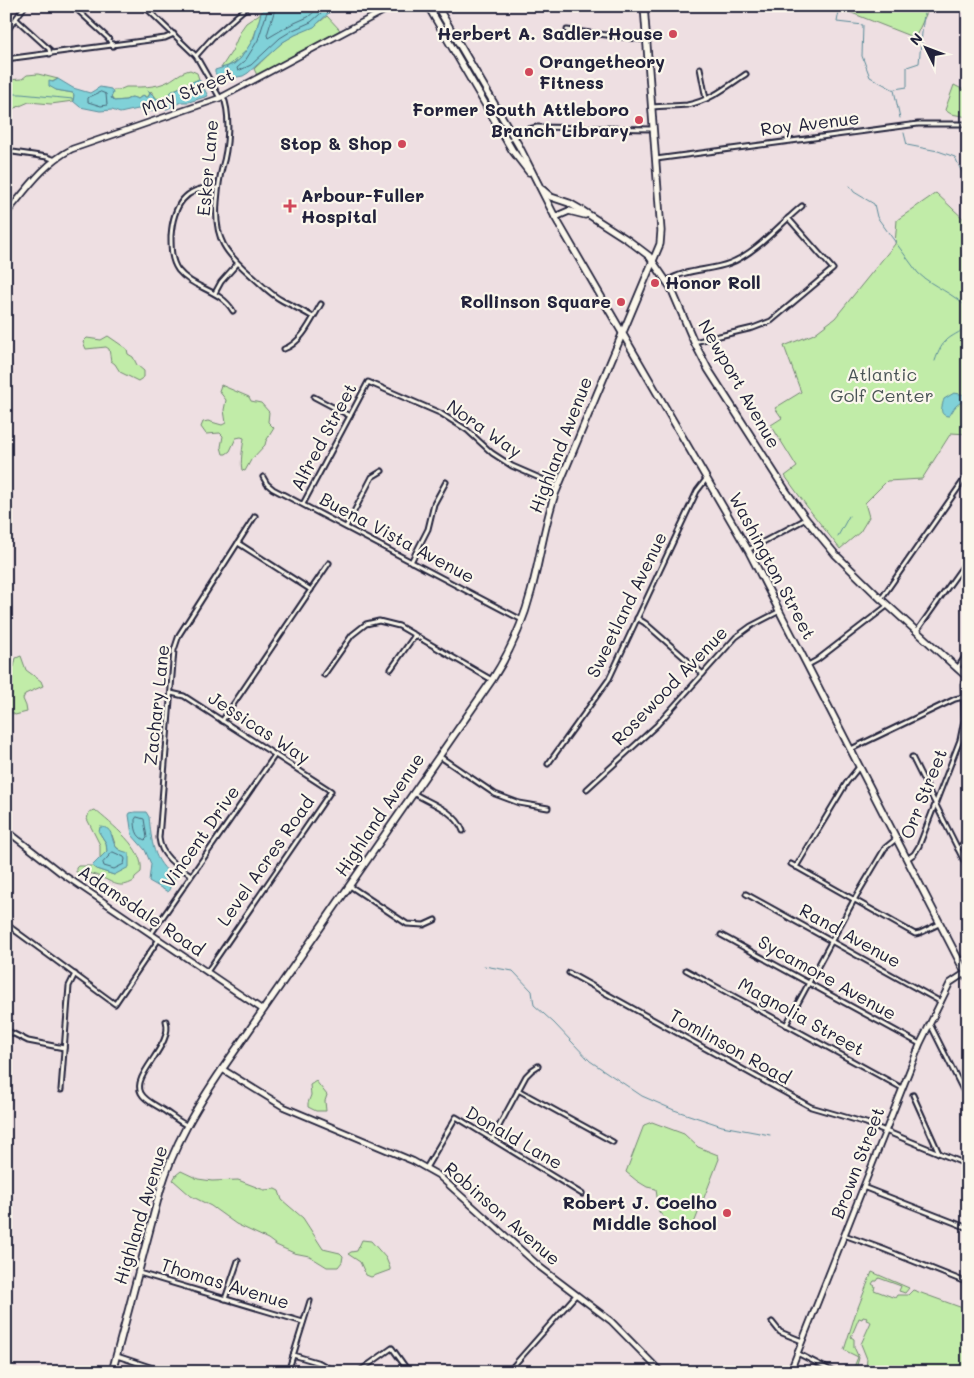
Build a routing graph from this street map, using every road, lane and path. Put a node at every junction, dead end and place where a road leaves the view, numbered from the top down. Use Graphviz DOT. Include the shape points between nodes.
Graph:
graph roads {
  1 [pos="25,6"];
  2 [pos="73,6"];
  3 [pos="144,6"];
  4 [pos="242,6"];
  5 [pos="393,6"];
  6 [pos="428,6"];
  7 [pos="437,6"];
  8 [pos="644,6"];
  9 [pos="247,8"];
  10 [pos="16,19"];
  11 [pos="567,30"];
  12 [pos="6,32"];
  13 [pos="174,34"];
  14 [pos="646,40"];
  15 [pos="113,46"];
  16 [pos="50,54"];
  17 [pos="196,56"];
  18 [pos="6,60"];
  19 [pos="700,68"];
  20 [pos="746,74"];
  21 [pos="221,97"];
  22 [pos="706,99"];
  23 [pos="651,107"];
  24 [pos="968,124"];
  25 [pos="652,129"];
  26 [pos="514,137"];
  27 [pos="507,141"];
  28 [pos="6,151"];
  29 [pos="53,159"];
  30 [pos="655,159"];
  31 [pos="534,178"];
  32 [pos="538,186"];
  33 [pos="218,188"];
  34 [pos="802,206"];
  35 [pos="6,214"];
  36 [pos="555,217"];
  37 [pos="594,218"];
  38 [pos="788,218"];
  39 [pos="654,262"];
  40 [pos="237,264"];
  41 [pos="667,281"];
  42 [pos="215,293"];
  43 [pos="321,304"];
  44 [pos="233,311"];
  45 [pos="313,317"];
  46 [pos="622,333"];
  47 [pos="694,342"];
  48 [pos="284,349"];
  49 [pos="368,382"];
  50 [pos="314,397"];
  51 [pos="350,416"];
  52 [pos="382,471"];
  53 [pos="968,474"];
  54 [pos="263,476"];
  55 [pos="707,478"];
  56 [pos="446,482"];
  57 [pos="558,486"];
  58 [pos="303,504"];
  59 [pos="255,516"];
  60 [pos="806,519"];
  61 [pos="346,527"];
  62 [pos="238,543"];
  63 [pos="748,550"];
  64 [pos="968,559"];
  65 [pos="411,562"];
  66 [pos="329,563"];
  67 [pos="311,590"];
  68 [pos="880,599"];
  69 [pos="887,606"];
  70 [pos="780,611"];
  71 [pos="637,618"];
  72 [pos="522,620"];
  73 [pos="916,632"];
  74 [pos="415,635"];
  75 [pos="968,652"];
  76 [pos="807,665"];
  77 [pos="391,669"];
  78 [pos="957,669"];
  79 [pos="703,674"];
  80 [pos="324,675"];
  81 [pos="967,678"];
  82 [pos="492,680"];
  83 [pos="170,693"];
  84 [pos="963,697"];
  85 [pos="222,721"];
  86 [pos="851,750"];
  87 [pos="275,755"];
  88 [pos="439,756"];
  89 [pos="912,757"];
  90 [pos="548,764"];
  91 [pos="859,767"];
  92 [pos="587,789"];
  93 [pos="331,792"];
  94 [pos="413,793"];
  95 [pos="935,805"];
  96 [pos="548,808"];
  97 [pos="6,830"];
  98 [pos="463,832"];
  99 [pos="968,838"];
  100 [pos="896,839"];
  101 [pos="958,849"];
  102 [pos="907,859"];
  103 [pos="791,864"];
  104 [pos="796,867"];
  105 [pos="968,869"];
  106 [pos="192,875"];
  107 [pos="350,886"];
  108 [pos="746,894"];
  109 [pos="854,900"];
  110 [pos="435,920"];
  111 [pos="6,924"];
  112 [pos="940,924"];
  113 [pos="151,934"];
  114 [pos="721,935"];
  115 [pos="159,939"];
  116 [pos="831,942"];
  117 [pos="686,970"];
  118 [pos="207,972"];
  119 [pos="569,973"];
  120 [pos="75,974"];
  121 [pos="966,975"];
  122 [pos="808,983"];
  123 [pos="941,1002"];
  124 [pos="263,1010"];
  125 [pos="166,1021"];
  126 [pos="930,1024"];
  127 [pos="786,1025"];
  128 [pos="6,1030"];
  129 [pos="920,1044"];
  130 [pos="64,1048"];
  131 [pos="538,1066"];
  132 [pos="222,1069"];
  133 [pos="902,1088"];
  134 [pos="60,1090"];
  135 [pos="518,1090"];
  136 [pos="914,1095"];
  137 [pos="968,1100"];
  138 [pos="186,1125"];
  139 [pos="885,1131"];
  140 [pos="492,1139"];
  141 [pos="613,1142"];
  142 [pos="940,1154"];
  143 [pos="968,1165"];
  144 [pos="426,1168"];
  145 [pos="863,1187"];
  146 [pos="582,1194"];
  147 [pos="968,1228"];
  148 [pos="844,1235"];
  149 [pos="238,1261"];
  150 [pos="138,1272"];
  151 [pos="968,1283"];
  152 [pos="576,1295"];
  153 [pos="225,1299"];
  154 [pos="310,1301"];
  155 [pos="303,1322"];
  156 [pos="772,1322"];
  157 [pos="802,1341"];
  158 [pos="797,1353"];
  159 [pos="293,1354"];
  160 [pos="117,1356"];
  161 [pos="112,1372"];
  162 [pos="165,1372"];
  163 [pos="288,1372"];
  164 [pos="336,1372"];
  165 [pos="358,1372"];
  166 [pos="410,1372"];
  167 [pos="508,1372"];
  168 [pos="661,1372"];
  169 [pos="790,1372"];
  170 [pos="834,1372"];
  1 -- 10 [label="street"];
  2 -- 15 [label="street"];
  3 -- 13 [label="street"];
  4 -- 9 [label="street"];
  5 -- 21 [label="street, May Street"];
  6 -- 27 [label="main road, Washington Street"];
  7 -- 26 [label="main road, Washington Street"];
  8 -- 14 [label="main road"];
  9 -- 17 [label="street"];
  10 -- 12 [label="street"];
  10 -- 16 [label="street" via="49,49"];
  11 -- 14 [label="street"];
  13 -- 15 [label="street"];
  13 -- 17 [label="street"];
  14 -- 23 [label="main road"];
  15 -- 16 [label="street"];
  16 -- 18 [label="street"];
  17 -- 21 [label="street"];
  19 -- 22 [label="street"];
  20 -- 22 [label="street"];
  21 -- 29 [label="street, May Street" via="72,149"];
  21 -- 33 [label="street, Esker Lane" via="226,110 227,141"];
  22 -- 23 [label="street" via="686,105"];
  23 -- 25 [label="main road"];
  24 -- 30 [label="street, Roy Avenue" via="918,124"];
  25 -- 26 [label="street" via="537,127"];
  25 -- 30 [label="main road"];
  26 -- 27 [label="street"];
  26 -- 31 [label="main road, Washington Street"];
  27 -- 31 [label="main road, Washington Street"];
  28 -- 29 [label="street"];
  29 -- 35 [label="street, May Street"];
  30 -- 39 [label="main road" via="661,238"];
  31 -- 32 [label="main road, Washington Street"];
  32 -- 36 [label="main road, Washington Street"];
  32 -- 37 [label="main road" via="551,197 574,205"];
  33 -- 40 [label="street, Esker Lane" via="218,234"];
  33 -- 42 [label="street" via="200,189 184,199 175,211 171,241 172,257 178,269"];
  34 -- 38 [label="street"];
  36 -- 37 [label="main road" via="573,210"];
  36 -- 46 [label="main road, Washington Street"];
  37 -- 39 [label="main road, Newport Avenue"];
  38 -- 41 [label="street" via="739,259 722,266 677,275"];
  38 -- 47 [label="street" via="833,269 771,321"];
  39 -- 41 [label="main road, Newport Avenue"];
  39 -- 46 [label="main road, Highland Avenue"];
  40 -- 42 [label="street"];
  40 -- 45 [label="street, Esker Lane" via="278,298"];
  41 -- 47 [label="main road, Newport Avenue"];
  42 -- 44 [label="street" via="228,302"];
  43 -- 45 [label="street"];
  45 -- 48 [label="street" via="296,342"];
  46 -- 55 [label="main road, Washington Street"];
  46 -- 57 [label="main road, Highland Avenue"];
  47 -- 60 [label="main road, Newport Avenue"];
  49 -- 51 [label="street, Alfred Street"];
  49 -- 57 [label="street, Nora Way" via="440,413 512,466"];
  50 -- 51 [label="street"];
  51 -- 58 [label="street, Alfred Street"];
  52 -- 61 [label="street" via="372,478"];
  53 -- 68 [label="street"];
  54 -- 58 [label="street, Buena Vista Avenue" via="270,486"];
  55 -- 63 [label="main road, Washington Street"];
  55 -- 71 [label="street, Sweetland Avenue" via="697,491"];
  56 -- 65 [label="street" via="436,500 426,535"];
  57 -- 72 [label="main road, Highland Avenue"];
  58 -- 61 [label="street, Buena Vista Avenue"];
  59 -- 62 [label="street, Zachary Lane"];
  60 -- 63 [label="street"];
  60 -- 68 [label="main road, Newport Avenue"];
  61 -- 65 [label="street, Buena Vista Avenue"];
  62 -- 67 [label="street"];
  62 -- 83 [label="street, Zachary Lane" via="177,638"];
  63 -- 70 [label="main road, Washington Street"];
  64 -- 73 [label="street"];
  65 -- 72 [label="street, Buena Vista Avenue"];
  66 -- 67 [label="street"];
  67 -- 85 [label="street"];
  68 -- 69 [label="main road, Newport Avenue"];
  69 -- 73 [label="main road, Newport Avenue"];
  69 -- 76 [label="street"];
  70 -- 76 [label="main road, Washington Street"];
  70 -- 79 [label="street, Rosewood Avenue" via="741,632"];
  71 -- 79 [label="street"];
  71 -- 90 [label="street, Sweetland Avenue" via="610,679"];
  72 -- 82 [label="main road, Highland Avenue"];
  73 -- 78 [label="main road, Newport Avenue"];
  74 -- 77 [label="street"];
  74 -- 80 [label="street" via="393,623 379,621 366,624 352,635"];
  74 -- 82 [label="street"];
  75 -- 78 [label="street"];
  76 -- 86 [label="main road, Washington Street"];
  78 -- 81 [label="main road, Newport Avenue"];
  79 -- 92 [label="street, Rosewood Avenue" via="650,733"];
  81 -- 84 [label="street, Orr Street" via="962,685"];
  82 -- 88 [label="main road, Highland Avenue"];
  83 -- 85 [label="street, Jessicas Way" via="184,696"];
  83 -- 106 [label="street, Zachary Lane" via="158,838 168,858"];
  84 -- 86 [label="street"];
  84 -- 95 [label="street, Orr Street" via="962,733"];
  85 -- 87 [label="street, Jessicas Way"];
  86 -- 91 [label="main road, Washington Street"];
  87 -- 93 [label="street, Jessicas Way"];
  87 -- 106 [label="street, Vincent Drive"];
  88 -- 94 [label="main road, Highland Avenue"];
  88 -- 96 [label="street" via="494,794"];
  89 -- 95 [label="street"];
  91 -- 100 [label="main road, Washington Street"];
  91 -- 104 [label="street"];
  93 -- 118 [label="street, Level Acres Road"];
  94 -- 98 [label="street" via="449,814 460,824"];
  94 -- 107 [label="main road, Highland Avenue"];
  95 -- 101 [label="street"];
  95 -- 102 [label="street, Orr Street" via="919,846"];
  97 -- 113 [label="street, Adamsdale Road"];
  99 -- 101 [label="street"];
  100 -- 102 [label="main road, Washington Street"];
  100 -- 109 [label="street" via="885,848"];
  101 -- 105 [label="street"];
  102 -- 112 [label="main road, Washington Street"];
  103 -- 104 [label="street"];
  104 -- 109 [label="street"];
  106 -- 113 [label="street, Vincent Drive"];
  107 -- 110 [label="street" via="407,924 424,925"];
  107 -- 124 [label="main road, Highland Avenue"];
  108 -- 116 [label="street, Rand Avenue"];
  109 -- 112 [label="street" via="916,934"];
  109 -- 116 [label="street"];
  111 -- 120 [label="street"];
  112 -- 121 [label="main road, Washington Street"];
  113 -- 115 [label="street, Adamsdale Road"];
  114 -- 122 [label="street, Sycamore Avenue"];
  115 -- 118 [label="street, Adamsdale Road"];
  115 -- 120 [label="street" via="115,1004"];
  116 -- 122 [label="street"];
  116 -- 123 [label="street, Rand Avenue"];
  117 -- 127 [label="street, Magnolia Street"];
  118 -- 124 [label="street, Adamsdale Road"];
  119 -- 139 [label="street, Tomlinson Road" via="811,1107"];
  120 -- 130 [label="street" via="69,986"];
  121 -- 123 [label="street, Brown Street" via="950,983"];
  122 -- 127 [label="street"];
  122 -- 129 [label="street, Sycamore Avenue"];
  123 -- 126 [label="street, Brown Street"];
  124 -- 132 [label="main road, Highland Avenue"];
  125 -- 138 [label="street" via="166,1036 142,1078 140,1089 148,1100"];
  126 -- 129 [label="street, Brown Street"];
  126 -- 137 [label="street"];
  127 -- 133 [label="street, Magnolia Street"];
  128 -- 130 [label="street" via="28,1041"];
  129 -- 133 [label="street, Brown Street"];
  130 -- 134 [label="street"];
  131 -- 135 [label="street" via="526,1076"];
  132 -- 138 [label="main road, Highland Avenue"];
  132 -- 144 [label="street, Robinson Avenue" via="284,1107"];
  133 -- 139 [label="street, Brown Street"];
  135 -- 140 [label="street"];
  135 -- 141 [label="street"];
  136 -- 142 [label="street"];
  138 -- 150 [label="main road, Highland Avenue" via="163,1182"];
  139 -- 142 [label="street, Tomlinson Road"];
  139 -- 145 [label="street, Brown Street"];
  140 -- 144 [label="street, Donald Lane" via="456,1117"];
  140 -- 146 [label="street, Donald Lane"];
  142 -- 143 [label="street, Tomlinson Road"];
  144 -- 152 [label="street, Robinson Avenue" via="451,1185 540,1267"];
  145 -- 147 [label="street"];
  145 -- 148 [label="street, Brown Street"];
  148 -- 151 [label="street"];
  148 -- 157 [label="street, Brown Street"];
  149 -- 153 [label="street"];
  150 -- 153 [label="street, Thomas Avenue"];
  150 -- 160 [label="main road, Highland Avenue"];
  152 -- 167 [label="street"];
  152 -- 168 [label="street, Robinson Avenue" via="611,1321"];
  153 -- 155 [label="street, Thomas Avenue"];
  154 -- 155 [label="street"];
  155 -- 159 [label="street"];
  156 -- 157 [label="street" via="780,1332"];
  157 -- 158 [label="street, Brown Street"];
  158 -- 169 [label="street, Brown Street"];
  158 -- 170 [label="street"];
  159 -- 163 [label="street"];
  159 -- 164 [label="street"];
  160 -- 161 [label="main road, Highland Avenue"];
  160 -- 162 [label="street"];
  165 -- 166 [label="street" via="392,1348"];
}
